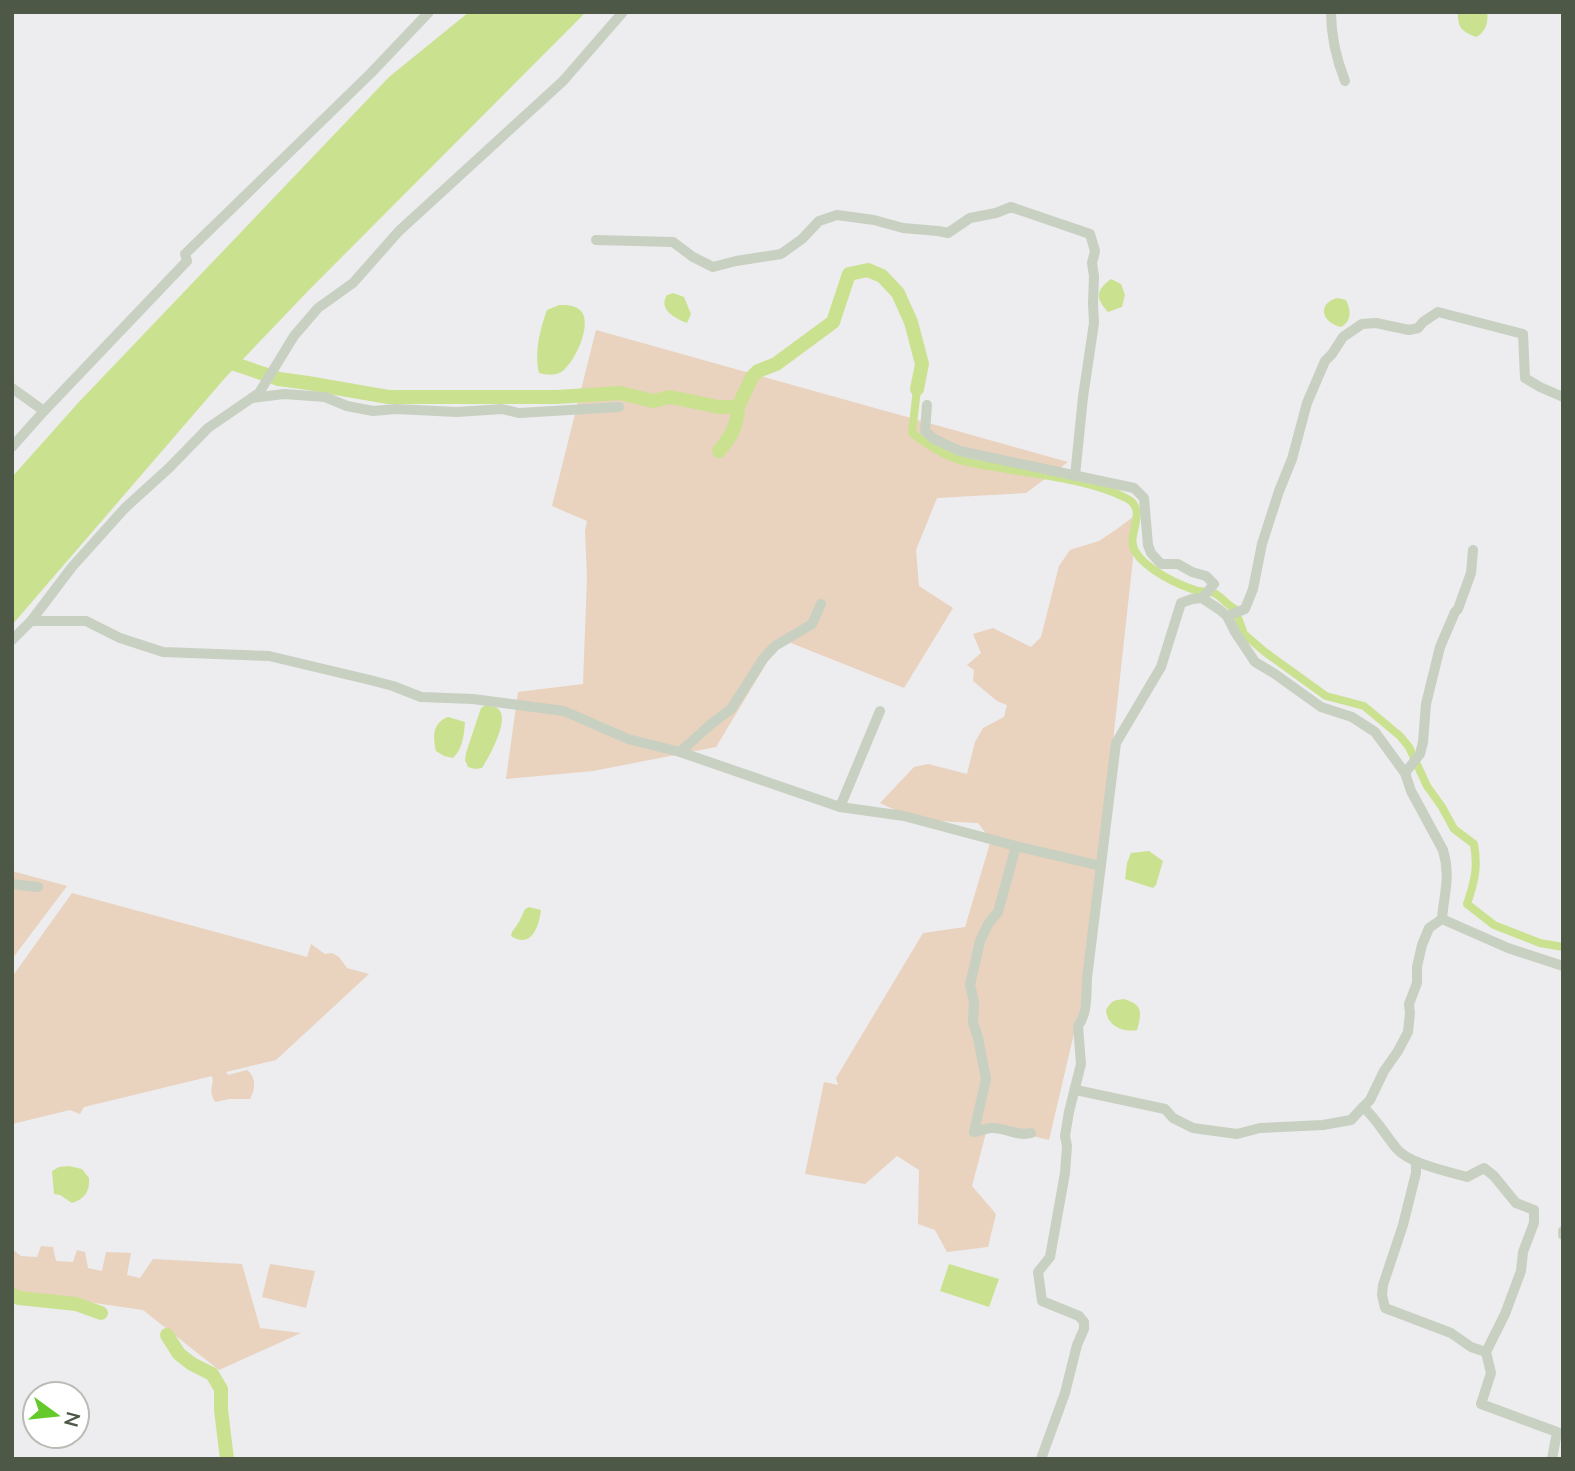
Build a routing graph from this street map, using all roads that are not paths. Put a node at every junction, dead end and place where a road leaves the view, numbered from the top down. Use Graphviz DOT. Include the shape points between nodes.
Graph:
graph roads {
  1 [pos="429,12"];
  2 [pos="623,12"];
  3 [pos="1331,12"];
  4 [pos="1345,81"];
  5 [pos="596,240"];
  6 [pos="12,388"];
  7 [pos="255,395"];
  8 [pos="1563,397"];
  9 [pos="927,405"];
  10 [pos="620,407"];
  11 [pos="44,411"];
  12 [pos="12,447"];
  13 [pos="1075,476"];
  14 [pos="1473,550"];
  15 [pos="1202,598"];
  16 [pos="821,604"];
  17 [pos="1227,616"];
  18 [pos="31,621"];
  19 [pos="12,640"];
  20 [pos="880,711"];
  21 [pos="680,752"];
  22 [pos="1407,771"];
  23 [pos="840,807"];
  24 [pos="1016,846"];
  25 [pos="1101,866"];
  26 [pos="12,884"];
  27 [pos="38,887"];
  28 [pos="1442,919"];
  29 [pos="1563,966"];
  30 [pos="1076,1090"];
  31 [pos="1363,1107"];
  32 [pos="1031,1133"];
  33 [pos="1416,1162"];
  34 [pos="1486,1352"];
  35 [pos="1041,1459"];
  36 [pos="1552,1459"];
  1 -- 11 [label="street" via="185,254 187,261"];
  2 -- 7 [label="street" via="563,81 400,232 353,282 318,308 294,335"];
  3 -- 4 [label="street" via="1336,58"];
  5 -- 13 [label="street" via="673,242 713,267 781,254 819,221 837,215 948,233 970,218 1011,207 1090,234 1095,251 1094,323"];
  6 -- 11 [label="street"];
  7 -- 10 [label="street" via="325,397 373,411 502,409 519,413"];
  7 -- 18 [label="street" via="208,428 125,509"];
  8 -- 17 [label="street" via="1525,378 1522,334 1438,312 1409,331 1362,324 1343,337 1325,361 1262,544 1253,589 1245,609"];
  9 -- 13 [label="street" via="925,431 934,439 960,451"];
  11 -- 12 [label="street"];
  13 -- 15 [label="street" via="1133,488 1144,498 1151,553 1161,564 1178,564 1206,576 1214,584"];
  14 -- 22 [label="street" via="1471,573 1440,646 1420,754"];
  15 -- 17 [label="street"];
  15 -- 25 [label="street" via="1181,603 1161,667 1116,743"];
  16 -- 21 [label="street" via="811,624 763,659 731,709"];
  17 -- 22 [label="street" via="1255,662 1321,707 1375,732"];
  18 -- 19 [label="street"];
  18 -- 21 [label="street" via="86,621 163,652 269,656 421,697 564,711 628,739"];
  20 -- 23 [label="street"];
  21 -- 23 [label="street"];
  22 -- 28 [label="street" via="1411,791 1446,859"];
  23 -- 24 [label="street" via="904,816"];
  24 -- 25 [label="street"];
  24 -- 32 [label="street" via="998,912 980,941 970,985 986,1079 974,1132 990,1128"];
  25 -- 30 [label="street" via="1085,1011 1078,1026 1082,1064"];
  26 -- 27 [label="street"];
  28 -- 29 [label="street"];
  28 -- 31 [label="street" via="1429,928 1422,945 1408,1032"];
  30 -- 31 [label="street" via="1165,1109 1193,1128 1237,1134 1351,1120"];
  30 -- 35 [label="street" via="1069,1112 1065,1173 1050,1257 1038,1272 1042,1301 1079,1316 1084,1329"];
  31 -- 33 [label="street" via="1398,1151"];
  33 -- 34 [label="street" via="1384,1285 1385,1308"];
  33 -- 34 [label="street" via="1467,1177 1484,1168 1516,1203 1534,1210 1521,1271"];
  34 -- 36 [label="street" via="1491,1373 1481,1405 1557,1432"];
}
